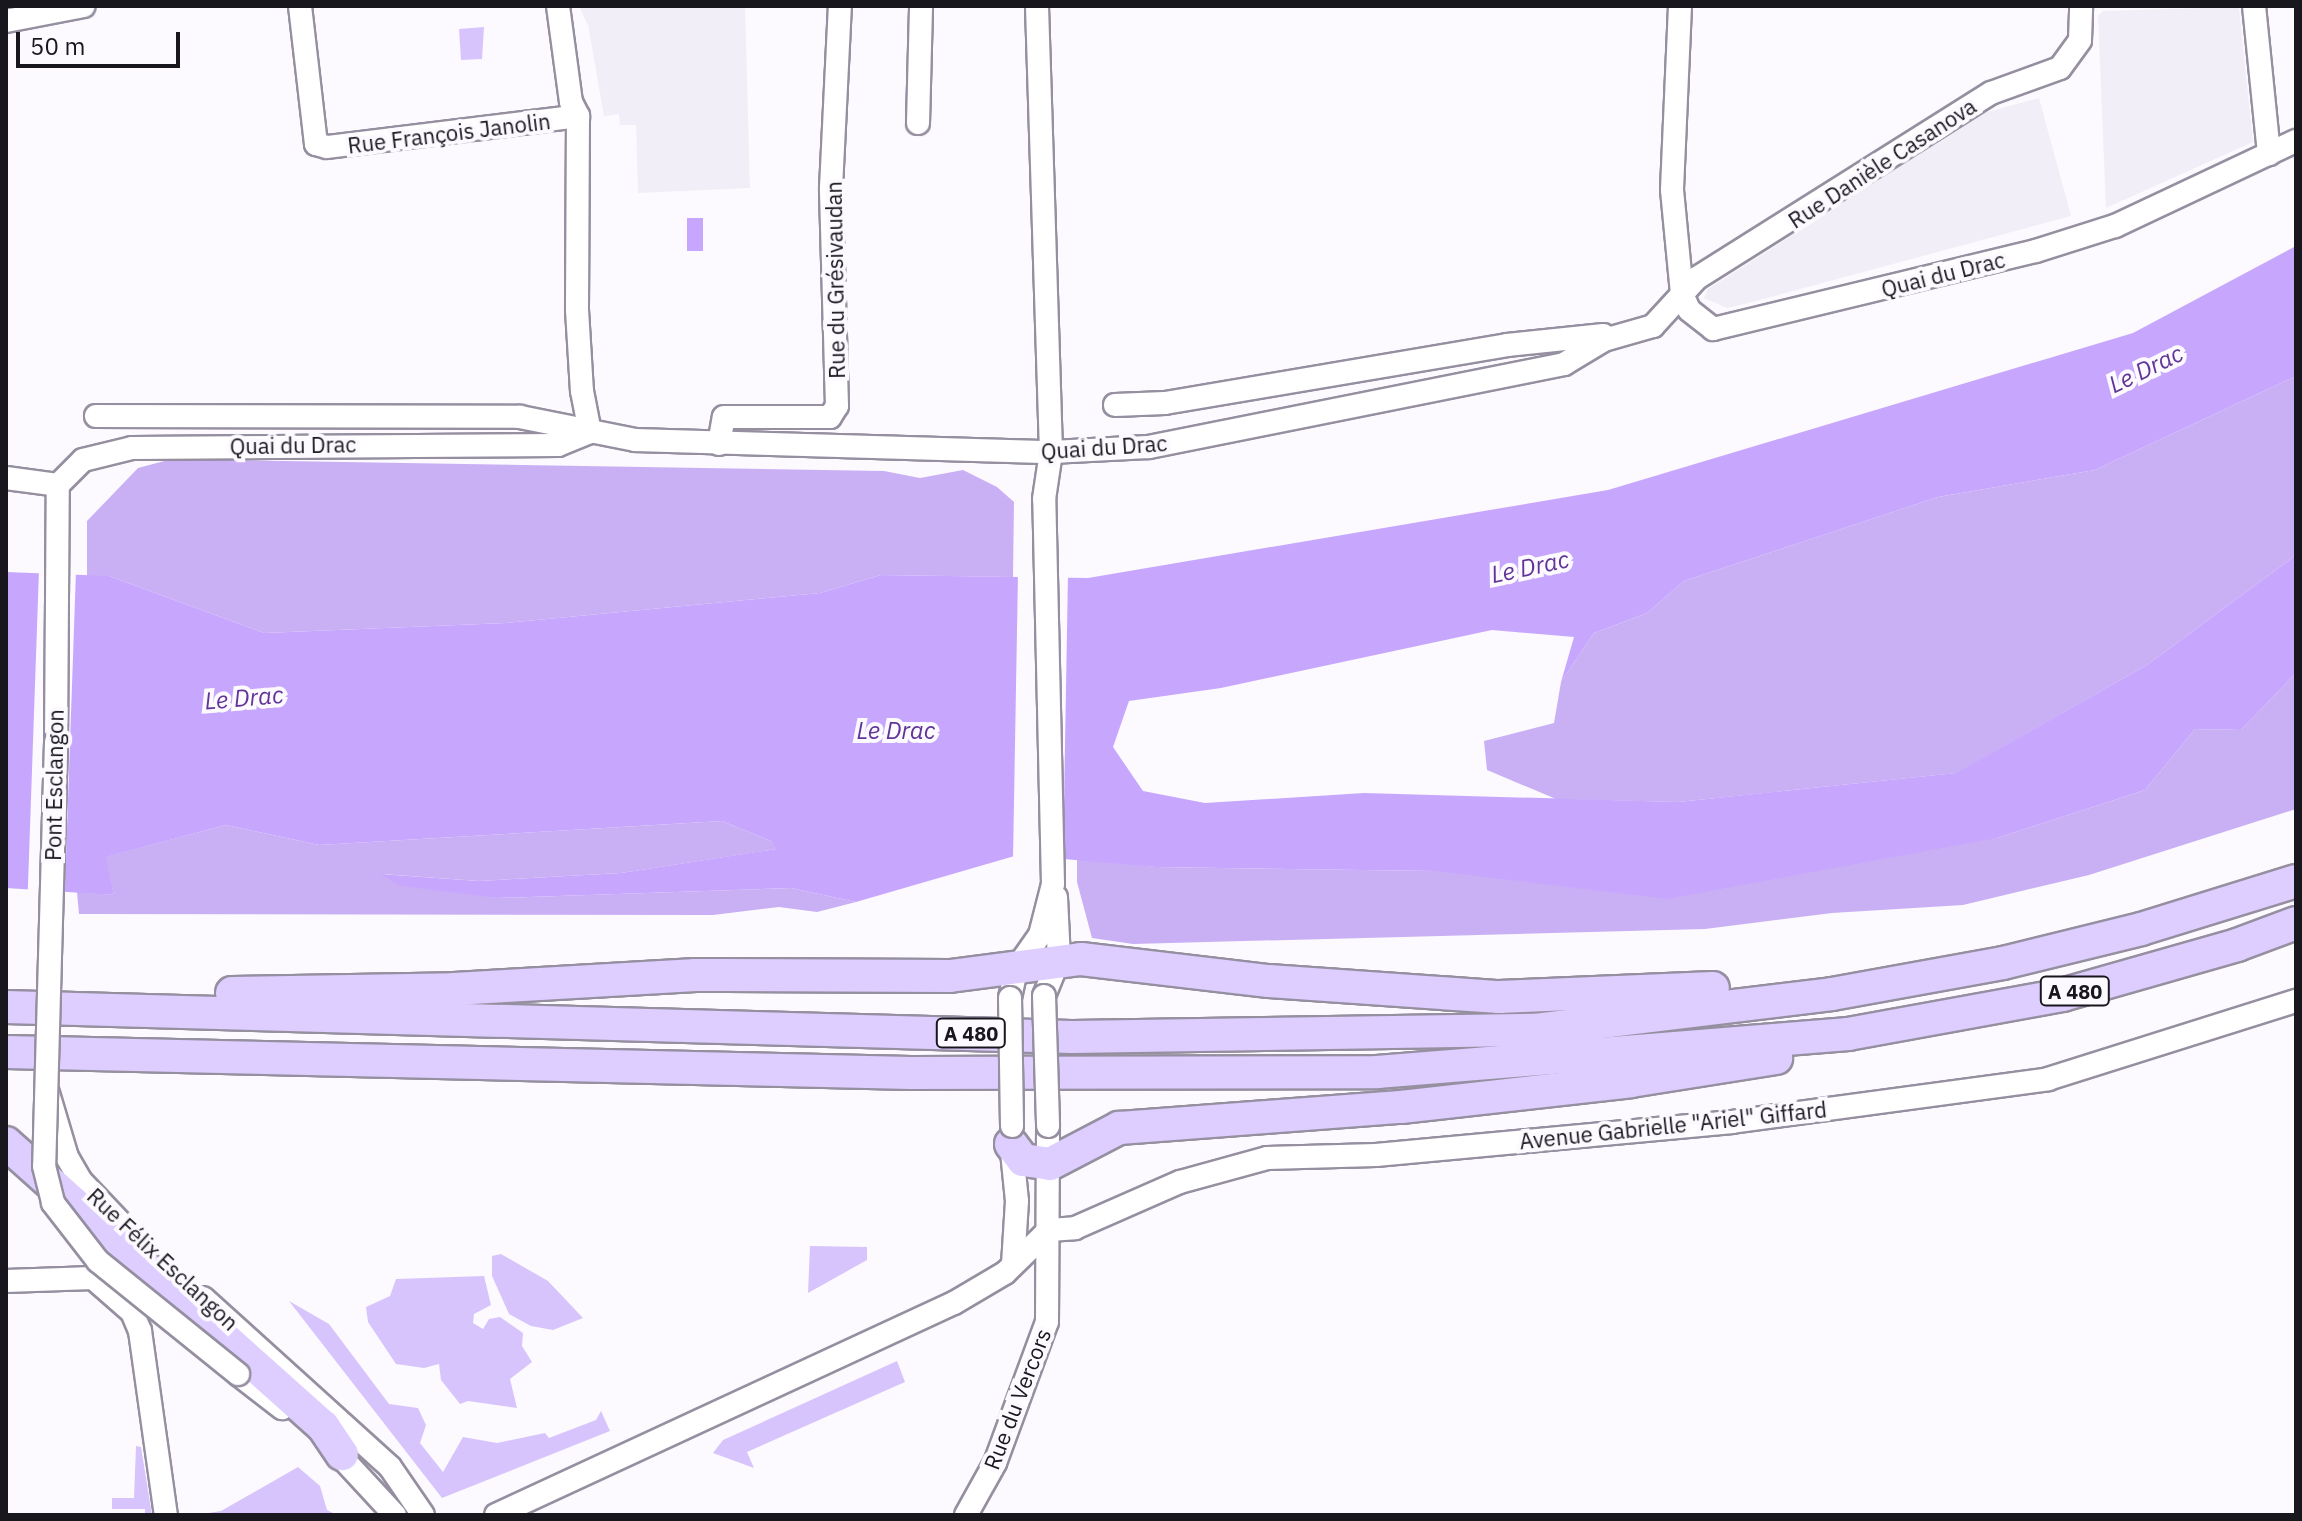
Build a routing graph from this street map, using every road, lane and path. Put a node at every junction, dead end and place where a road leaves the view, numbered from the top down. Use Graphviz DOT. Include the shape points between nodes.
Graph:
graph roads {
  1 [pos="84,6"];
  2 [pos="300,6"];
  3 [pos="558,6"];
  4 [pos="840,6"];
  5 [pos="921,6"];
  6 [pos="1037,6"];
  7 [pos="1680,6"];
  8 [pos="2081,6"];
  9 [pos="2254,6"];
  10 [pos="6,21"];
  11 [pos="578,116"];
  12 [pos="918,123"];
  13 [pos="2296,141"];
  14 [pos="2269,154"];
  15 [pos="1682,294"];
  16 [pos="1604,340"];
  17 [pos="1115,405"];
  18 [pos="96,416"];
  19 [pos="590,432"];
  20 [pos="719,444"];
  21 [pos="1051,452"];
  22 [pos="6,478"];
  23 [pos="58,485"];
  24 [pos="2296,881"];
  25 [pos="1053,884"];
  26 [pos="2296,923"];
  27 [pos="1059,959"];
  28 [pos="1013,984"];
  29 [pos="1832,994"];
  30 [pos="1044,996"];
  31 [pos="2296,1001"];
  32 [pos="6,1007"];
  33 [pos="107,1007"];
  34 [pos="1848,1034"];
  35 [pos="6,1052"];
  36 [pos="46,1086"];
  37 [pos="1011,1135"];
  38 [pos="6,1143"];
  39 [pos="1050,1164"];
  40 [pos="1017,1201"];
  41 [pos="1049,1230"];
  42 [pos="1009,1268"];
  43 [pos="6,1281"];
  44 [pos="342,1454"];
  45 [pos="166,1515"];
  46 [pos="395,1515"];
  47 [pos="423,1515"];
  48 [pos="496,1515"];
  49 [pos="966,1515"];
  1 -- 10 [label="street"];
  2 -- 11 [label="street, Rue François Janolin" via="316,144 327,147"];
  3 -- 11 [label="street" via="571,102"];
  4 -- 20 [label="street, Rue du Grésivaudan" via="831,188 837,406 830,417 724,417"];
  5 -- 12 [label="street"];
  6 -- 21 [label="street"];
  7 -- 15 [label="street" via="1672,190"];
  8 -- 15 [label="street, Rue Danièle Casanova" via="2080,40 2067,62 2048,76 1991,93 1697,278"];
  9 -- 14 [label="street"];
  11 -- 19 [label="street" via="580,230 595,390"];
  13 -- 14 [label="street, Quai du Drac"];
  14 -- 15 [label="street, Quai du Drac" via="2115,226 1788,312 1713,329 1689,310"];
  15 -- 16 [label="street, Quai du Drac" via="1653,326"];
  16 -- 17 [label="street, Quai du Drac" via="1602,333 1507,345 1180,401"];
  16 -- 21 [label="street, Quai du Drac" via="1564,364 1149,447"];
  18 -- 19 [label="street, Quai du Drac" via="520,417"];
  19 -- 20 [label="street, Quai du Drac"];
  19 -- 23 [label="street, Quai du Drac" via="558,445 132,448 83,460"];
  20 -- 21 [label="street, Quai du Drac"];
  21 -- 25 [label="street" via="1044,499"];
  22 -- 23 [label="street"];
  23 -- 36 [label="street, Pont Esclangon, bridge"];
  24 -- 29 [label="highway, A 480" via="2053,952"];
  25 -- 27 [label="street"];
  25 -- 28 [label="street" via="1040,935"];
  26 -- 34 [label="highway, A 480" via="2062,995"];
  27 -- 28 [label="highway"];
  27 -- 29 [label="highway" via="1499,997 1734,986"];
  27 -- 30 [label="street"];
  28 -- 30 [label="highway"];
  28 -- 33 [label="highway" via="950,976 696,975 454,989 201,994"];
  28 -- 37 [label="street, bridge"];
  29 -- 33 [label="highway, A 480" via="1535,1030 1374,1036 1072,1037 420,1021"];
  30 -- 39 [label="street, Rue du Vercors, bridge"];
  31 -- 41 [label="street, Avenue Gabrielle \"Ariel\" Giffard" via="2048,1079 1717,1123 1376,1155 1267,1158 1180,1182 1075,1228"];
  32 -- 33 [label="highway, A 480"];
  34 -- 35 [label="highway, A 480" via="1377,1072 1177,1074"];
  34 -- 39 [label="highway" via="1778,1058 1631,1081 1401,1107 1119,1128"];
  36 -- 44 [label="street, Rue Félix Esclangon, bridge" via="44,1166 53,1203 71,1231 98,1261"];
  36 -- 47 [label="street, Rue Félix Esclangon, bridge" via="67,1157 96,1200 390,1467"];
  37 -- 39 [label="highway" via="1023,1160"];
  37 -- 40 [label="street"];
  38 -- 44 [label="highway" via="323,1426"];
  39 -- 41 [label="street, Rue du Vercors"];
  40 -- 41 [label="street"];
  40 -- 42 [label="street"];
  41 -- 42 [label="street"];
  41 -- 49 [label="street, Rue du Vercors" via="1050,1300 1043,1338 995,1463"];
  42 -- 48 [label="street" via="954,1303"];
  43 -- 45 [label="street" via="93,1278 132,1312 140,1331"];
  44 -- 46 [label="street, Rue Félix Esclangon"];
}
